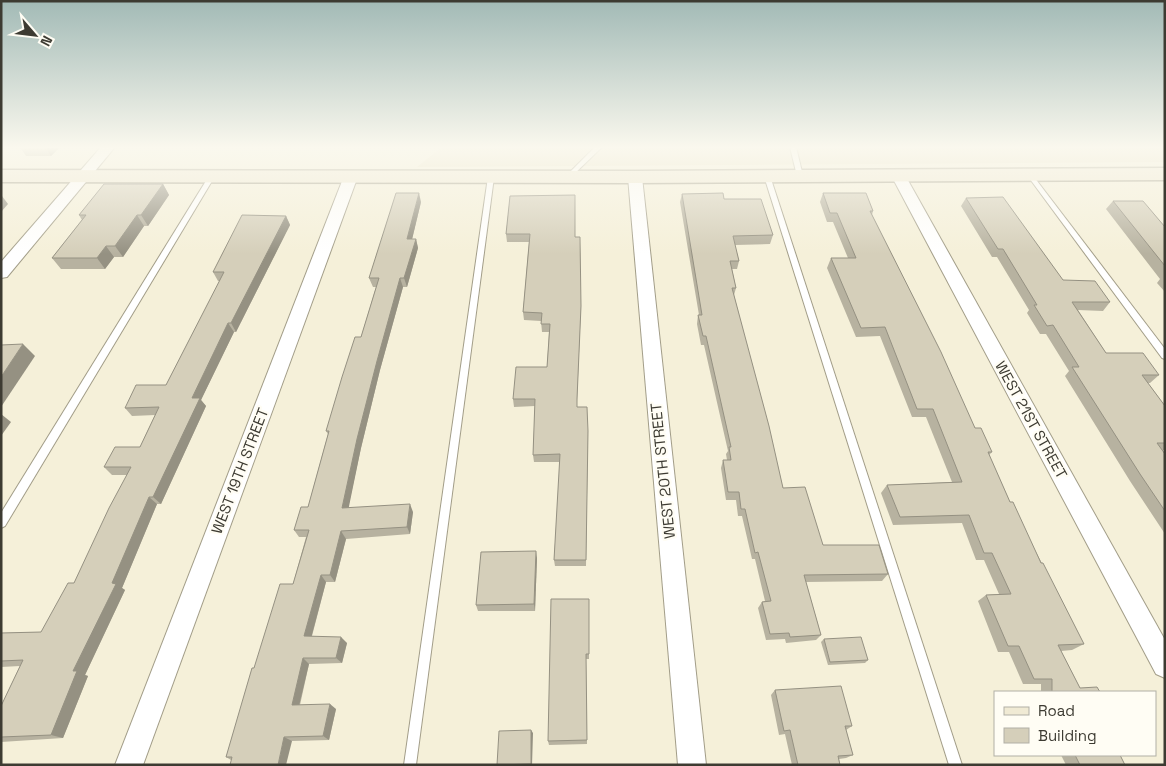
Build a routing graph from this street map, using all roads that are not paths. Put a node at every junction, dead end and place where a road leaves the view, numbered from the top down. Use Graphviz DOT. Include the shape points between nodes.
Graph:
graph roads {
  1 [pos="76,183"];
  2 [pos="208,183"];
  3 [pos="348,183"];
  4 [pos="490,183"];
  5 [pos="636,183"];
  6 [pos="769,183"];
  7 [pos="902,183"];
  8 [pos="1036,183"];
  9 [pos="1,273"];
  10 [pos="1165,356"];
  11 [pos="1,523"];
  12 [pos="1165,666"];
  13 [pos="128,765"];
  14 [pos="410,765"];
  15 [pos="692,765"];
  16 [pos="956,765"];
  1 -- 9 [label="street"];
  2 -- 11 [label="lane"];
  3 -- 13 [label="street, WEST 19TH STREET"];
  4 -- 14 [label="lane"];
  5 -- 15 [label="street, WEST 20TH STREET"];
  6 -- 16 [label="lane"];
  7 -- 12 [label="street, WEST 21ST STREET"];
  8 -- 10 [label="lane"];
}
